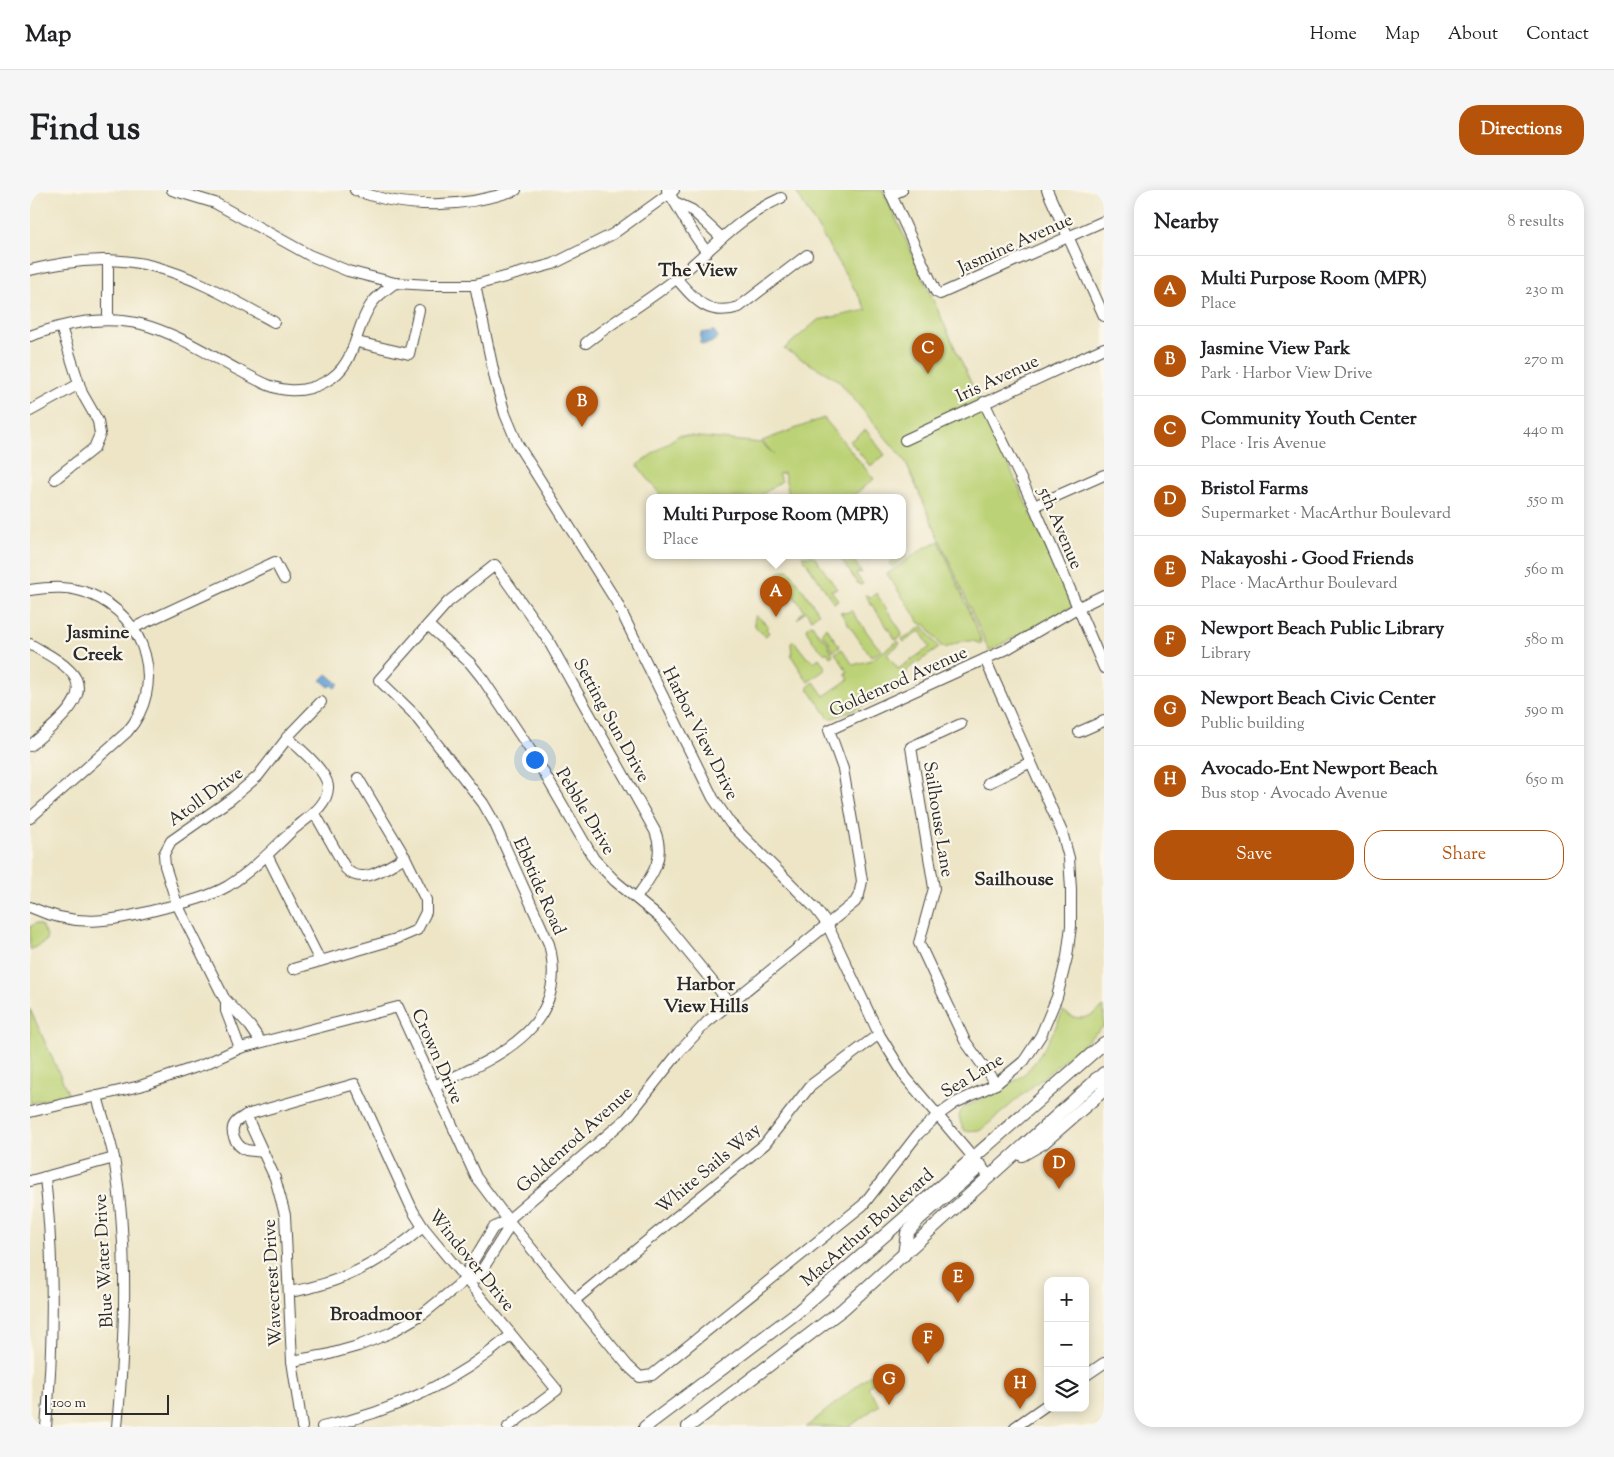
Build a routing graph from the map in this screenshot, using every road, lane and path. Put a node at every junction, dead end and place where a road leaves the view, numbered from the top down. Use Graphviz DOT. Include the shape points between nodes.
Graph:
graph roads {
  1 [pos="172,190"];
  2 [pos="355,190"];
  3 [pos="516,190"];
  4 [pos="902,190"];
  5 [pos="1047,190"];
  6 [pos="670,191"];
  7 [pos="504,192"];
  8 [pos="890,193"];
  9 [pos="781,198"];
  10 [pos="677,203"];
  11 [pos="1104,220"];
  12 [pos="1068,237"];
  13 [pos="722,238"];
  14 [pos="707,252"];
  15 [pos="807,255"];
  16 [pos="108,260"];
  17 [pos="30,270"];
  18 [pos="676,278"];
  19 [pos="395,283"];
  20 [pos="475,285"];
  21 [pos="419,310"];
  22 [pos="1104,316"];
  23 [pos="108,320"];
  24 [pos="274,322"];
  25 [pos="60,326"];
  26 [pos="30,336"];
  27 [pos="357,342"];
  28 [pos="586,343"];
  29 [pos="1104,348"];
  30 [pos="79,384"];
  31 [pos="984,402"];
  32 [pos="30,411"];
  33 [pos="905,440"];
  34 [pos="1104,475"];
  35 [pos="55,479"];
  36 [pos="1034,506"];
  37 [pos="284,580"];
  38 [pos="30,590"];
  39 [pos="1104,595"];
  40 [pos="1077,608"];
  41 [pos="428,625"];
  42 [pos="133,628"];
  43 [pos="30,644"];
  44 [pos="985,659"];
  45 [pos="1104,668"];
  46 [pos="321,702"];
  47 [pos="1104,721"];
  48 [pos="961,724"];
  49 [pos="1079,732"];
  50 [pos="287,737"];
  51 [pos="32,740"];
  52 [pos="1031,762"];
  53 [pos="358,778"];
  54 [pos="988,783"];
  55 [pos="314,812"];
  56 [pos="30,818"];
  57 [pos="266,855"];
  58 [pos="405,857"];
  59 [pos="636,898"];
  60 [pos="177,904"];
  61 [pos="30,907"];
  62 [pos="827,924"];
  63 [pos="320,961"];
  64 [pos="293,969"];
  65 [pos="226,1001"];
  66 [pos="730,1003"];
  67 [pos="250,1026"];
  68 [pos="235,1031"];
  69 [pos="879,1034"];
  70 [pos="261,1042"];
  71 [pos="1104,1043"];
  72 [pos="240,1048"];
  73 [pos="1102,1080"];
  74 [pos="996,1084"];
  75 [pos="434,1086"];
  76 [pos="97,1096"];
  77 [pos="30,1112"];
  78 [pos="246,1115"];
  79 [pos="937,1116"];
  80 [pos="263,1152"];
  81 [pos="114,1158"];
  82 [pos="977,1162"];
  83 [pos="45,1177"];
  84 [pos="990,1177"];
  85 [pos="30,1181"];
  86 [pos="508,1220"];
  87 [pos="423,1227"];
  88 [pos="904,1255"];
  89 [pos="466,1279"];
  90 [pos="290,1292"];
  91 [pos="575,1300"];
  92 [pos="511,1335"];
  93 [pos="292,1361"];
  94 [pos="1104,1363"];
  95 [pos="1089,1373"];
  96 [pos="640,1378"];
  97 [pos="1044,1407"];
  98 [pos="46,1427"];
  99 [pos="117,1427"];
  100 [pos="302,1427"];
  101 [pos="322,1427"];
  102 [pos="508,1427"];
  103 [pos="645,1427"];
  104 [pos="688,1427"];
  105 [pos="1015,1427"];
  1 -- 19 [label="street" via="233,212 309,255 348,271"];
  2 -- 7 [label="street" via="394,201 427,204 469,202"];
  3 -- 7 [label="street"];
  4 -- 8 [label="street"];
  5 -- 12 [label="street"];
  6 -- 10 [label="street"];
  6 -- 20 [label="street" via="623,227 584,250 538,269"];
  8 -- 12 [label="street, Jasmine Avenue" via="936,292 940,294"];
  9 -- 13 [label="street" via="750,215"];
  10 -- 13 [label="street" via="692,210"];
  10 -- 14 [label="street" via="683,218"];
  11 -- 12 [label="street, Jasmine Avenue"];
  12 -- 22 [label="street"];
  13 -- 14 [label="street"];
  14 -- 18 [label="street"];
  15 -- 18 [label="street" via="739,307 727,311 703,306"];
  16 -- 17 [label="street" via="68,262"];
  16 -- 23 [label="street"];
  16 -- 24 [label="street" via="154,265 188,276"];
  18 -- 28 [label="street"];
  19 -- 20 [label="street"];
  19 -- 27 [label="street" via="372,303"];
  20 -- 62 [label="street, Harbor View Drive" via="495,379 518,445 616,601 713,798 730,823"];
  21 -- 27 [label="street" via="409,354"];
  23 -- 25 [label="street"];
  23 -- 27 [label="street" via="155,328 266,384 289,390 313,387 334,376 348,361"];
  25 -- 26 [label="street"];
  25 -- 30 [label="street"];
  29 -- 31 [label="street, Iris Avenue"];
  30 -- 32 [label="street"];
  30 -- 35 [label="street" via="87,405 98,420 100,434 94,448"];
  31 -- 33 [label="street, Iris Avenue"];
  31 -- 36 [label="street, 5th Avenue"];
  34 -- 36 [label="street"];
  36 -- 40 [label="street, 5th Avenue"];
  37 -- 42 [label="street" via="275,562"];
  38 -- 42 [label="street" via="67,588 91,594 116,610"];
  39 -- 40 [label="street, Goldenrod Avenue"];
  40 -- 44 [label="street, Goldenrod Avenue" via="1038,633"];
  40 -- 45 [label="street, 5th Avenue"];
  41 -- 59 [label="street, Pebble Drive" via="482,678 533,754 594,860"];
  41 -- 59 [label="street, Setting Sun Drive" via="461,590 495,565 548,640 656,831 660,847 657,866"];
  41 -- 75 [label="street, Ebbtide Road" via="379,680 413,712 483,803 546,936 553,977 550,996 530,1030 493,1058"];
  42 -- 56 [label="street" via="148,669 148,693 141,713 127,732"];
  43 -- 51 [label="street" via="72,672 78,687 72,708"];
  44 -- 52 [label="street, Sea Lane"];
  44 -- 62 [label="street, Goldenrod Avenue" via="829,730 843,769 862,881 854,902"];
  46 -- 50 [label="street, Atoll Drive"];
  47 -- 49 [label="street"];
  48 -- 74 [label="street, Sailhouse Lane" via="911,747 934,888 919,943 964,1041"];
  50 -- 55 [label="street" via="327,780 327,796"];
  50 -- 60 [label="street, Atoll Drive" via="270,763 245,789 167,847 164,864"];
  52 -- 54 [label="street"];
  52 -- 74 [label="street, Sea Lane" via="1062,832 1069,858 1071,926 1057,997 1041,1034 1024,1061"];
  53 -- 58 [label="street"];
  55 -- 57 [label="street"];
  55 -- 58 [label="street" via="346,869 354,876 367,877"];
  57 -- 60 [label="street" via="226,887"];
  57 -- 63 [label="street"];
  58 -- 63 [label="street" via="426,900 426,912 417,930"];
  59 -- 66 [label="street, Pebble Drive" via="661,919"];
  60 -- 61 [label="street" via="99,921 70,920"];
  60 -- 65 [label="street, Atoll Drive"];
  62 -- 66 [label="street, Goldenrod Avenue"];
  62 -- 69 [label="street, Harbor View Drive"];
  63 -- 64 [label="street"];
  65 -- 67 [label="street"];
  65 -- 68 [label="street" via="226,1011"];
  66 -- 86 [label="street, Goldenrod Avenue" via="698,1031 627,1118"];
  67 -- 68 [label="street"];
  67 -- 70 [label="street"];
  68 -- 72 [label="street"];
  69 -- 79 [label="street, Harbor View Drive" via="906,1078"];
  69 -- 91 [label="street, White Sails Way" via="811,1085 765,1144"];
  70 -- 72 [label="street, Crown Drive"];
  70 -- 75 [label="street, Crown Drive" via="398,1007"];
  71 -- 82 [label="main road, MacArthur Boulevard"];
  72 -- 76 [label="street, Crown Drive" via="205,1064 140,1086"];
  73 -- 84 [label="main road"];
  74 -- 79 [label="street, Sea Lane" via="955,1103"];
  75 -- 86 [label="street, Crown Drive" via="476,1177"];
  76 -- 77 [label="street, Crown Drive"];
  76 -- 81 [label="street, Blue Water Drive"];
  78 -- 80 [label="street, Wavecrest Drive"];
  78 -- 80 [label="street" via="236,1122 234,1138 246,1150"];
  78 -- 87 [label="street, Windover Drive" via="355,1084"];
  79 -- 82 [label="street, Harbor View Drive"];
  79 -- 96 [label="street, Sea Lane" via="918,1134 863,1205 652,1375"];
  80 -- 90 [label="street, Wavecrest Drive" via="275,1178 285,1214"];
  81 -- 83 [label="street"];
  81 -- 99 [label="street, Blue Water Drive" via="124,1284"];
  82 -- 84 [label="street, Harbor View Drive"];
  82 -- 88 [label="main road" via="907,1233"];
  82 -- 103 [label="main road, MacArthur Boulevard" via="795,1314"];
  83 -- 85 [label="street"];
  83 -- 98 [label="street" via="53,1288 53,1344"];
  84 -- 88 [label="main road"];
  86 -- 89 [label="street, Goldenrod Avenue" via="493,1228"];
  86 -- 91 [label="street, Crown Drive"];
  87 -- 89 [label="street, Windover Drive"];
  87 -- 90 [label="street" via="404,1244 361,1270"];
  88 -- 104 [label="main road" via="843,1309"];
  89 -- 92 [label="street, Windover Drive"];
  89 -- 93 [label="street, Goldenrod Avenue" via="424,1313 390,1333 342,1351"];
  90 -- 93 [label="street, Wavecrest Drive"];
  91 -- 96 [label="street, Crown Drive"];
  92 -- 101 [label="street" via="481,1359 432,1390 378,1413"];
  92 -- 102 [label="street, Windover Drive" via="557,1390"];
  93 -- 100 [label="street, Wavecrest Drive"];
  94 -- 95 [label="street"];
  97 -- 105 [label="street"];
}
